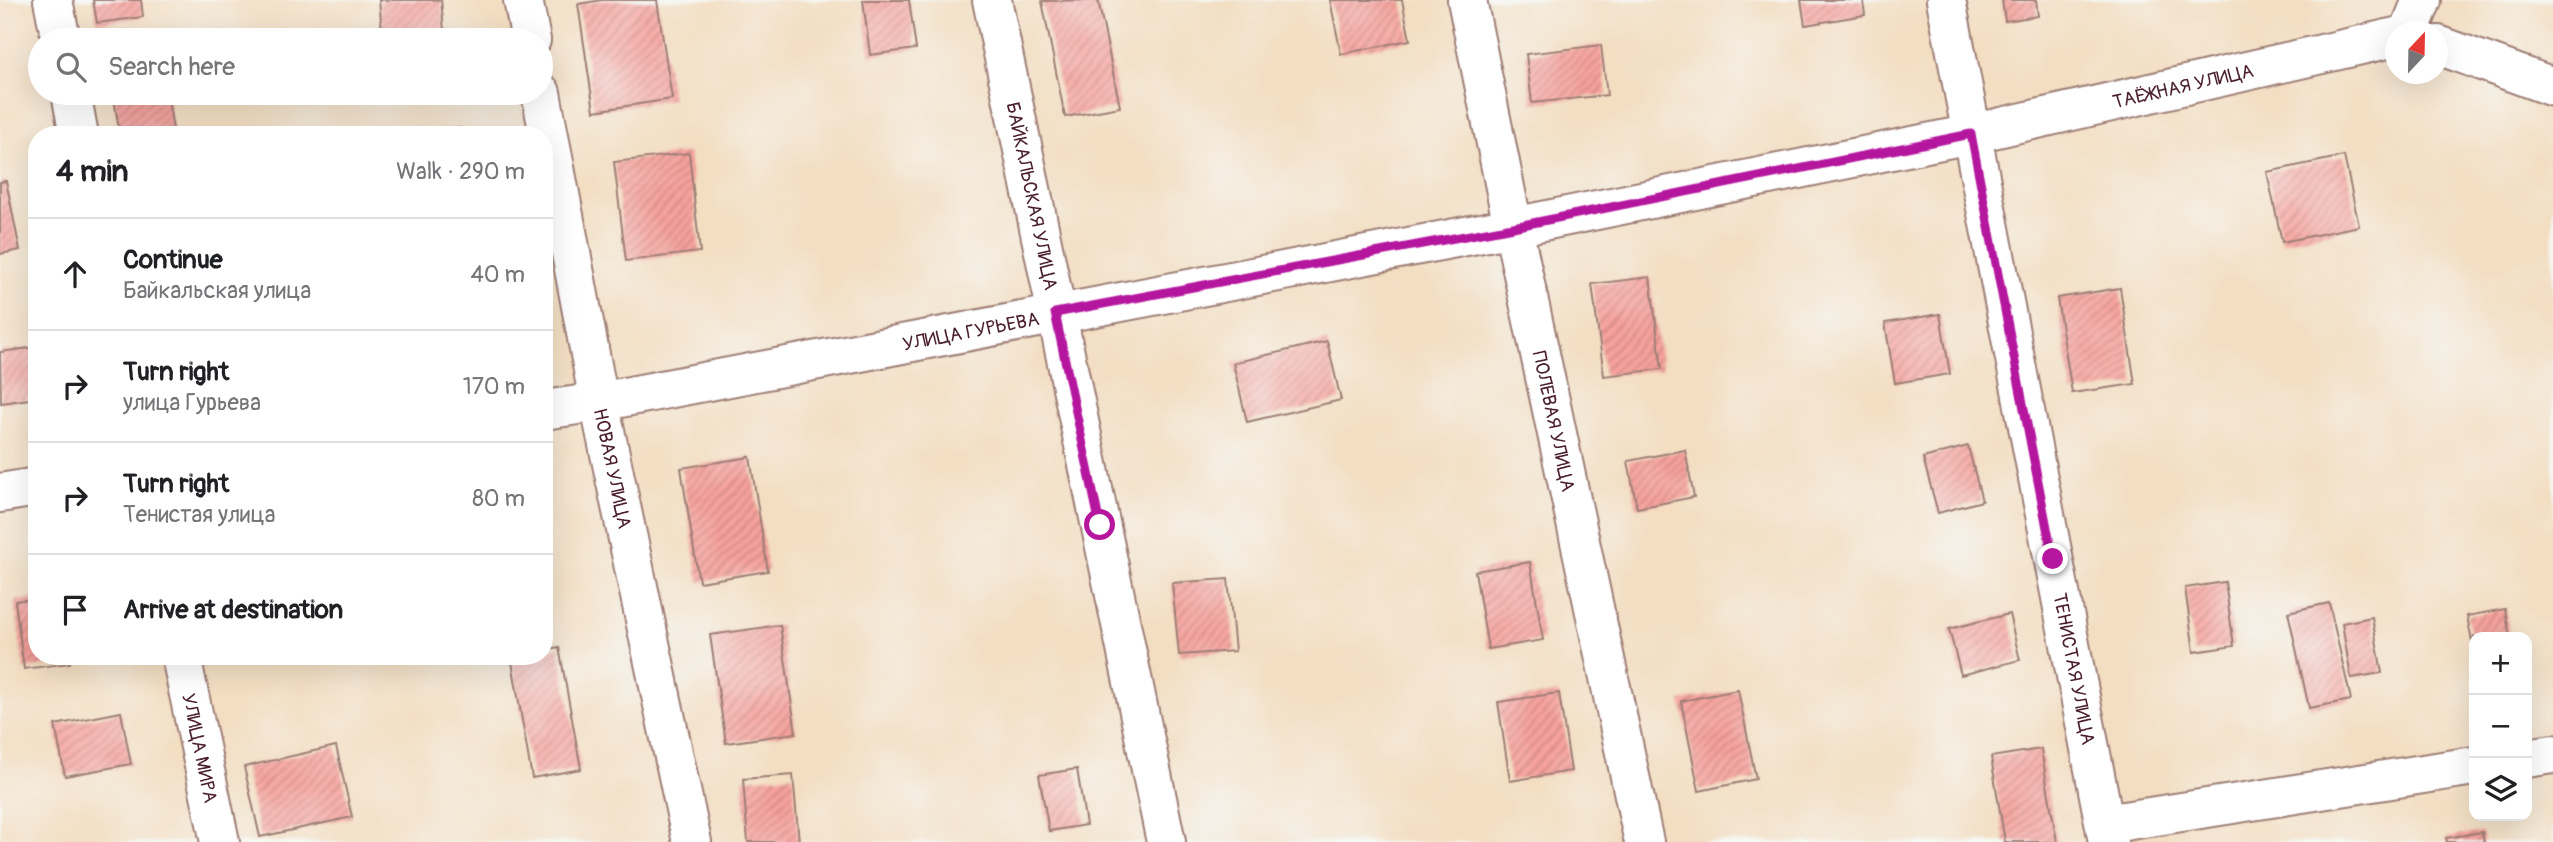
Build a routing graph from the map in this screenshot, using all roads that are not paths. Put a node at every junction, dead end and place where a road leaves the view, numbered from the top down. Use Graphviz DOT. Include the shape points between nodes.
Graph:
graph roads {
  1 [pos="54,0"];
  2 [pos="523,0"];
  3 [pos="992,0"];
  4 [pos="1467,0"];
  5 [pos="1946,0"];
  6 [pos="2422,0"];
  7 [pos="2413,21"];
  8 [pos="59,28"];
  9 [pos="529,28"];
  10 [pos="2385,40"];
  11 [pos="2448,49"];
  12 [pos="2553,87"];
  13 [pos="73,105"];
  14 [pos="543,105"];
  15 [pos="77,126"];
  16 [pos="547,126"];
  17 [pos="1971,134"];
  18 [pos="553,158"];
  19 [pos="1513,227"];
  20 [pos="1055,313"];
  21 [pos="598,402"];
  22 [pos="553,409"];
  23 [pos="28,489"];
  24 [pos="0,494"];
  25 [pos="183,665"];
  26 [pos="2553,754"];
  27 [pos="2532,757"];
  28 [pos="2469,767"];
  29 [pos="2106,833"];
  30 [pos="220,842"];
  31 [pos="692,842"];
  32 [pos="1166,842"];
  33 [pos="1644,842"];
  1 -- 8 [label="street"];
  2 -- 9 [label="street"];
  3 -- 20 [label="street, БАЙКАЛЬСКАЯ УЛИЦА"];
  4 -- 19 [label="street, ПОЛЕВАЯ УЛИЦА"];
  5 -- 17 [label="street, ТЕНИСТАЯ УЛИЦА"];
  6 -- 7 [label="street"];
  10 -- 17 [label="street, ТАЁЖНАЯ УЛИЦА"];
  11 -- 12 [label="street"];
  13 -- 15 [label="street"];
  14 -- 16 [label="street, НОВАЯ УЛИЦА"];
  17 -- 19 [label="street, УЛИЦА ГУРЬЕВА"];
  17 -- 29 [label="street, ТЕНИСТАЯ УЛИЦА"];
  18 -- 21 [label="street, НОВАЯ УЛИЦА"];
  19 -- 20 [label="street, УЛИЦА ГУРЬЕВА"];
  19 -- 33 [label="street, ПОЛЕВАЯ УЛИЦА"];
  20 -- 21 [label="street, УЛИЦА ГУРЬЕВА"];
  20 -- 32 [label="street, БАЙКАЛЬСКАЯ УЛИЦА"];
  21 -- 22 [label="street, УЛИЦА ГУРЬЕВА"];
  21 -- 31 [label="street, НОВАЯ УЛИЦА"];
  23 -- 24 [label="street"];
  25 -- 30 [label="street, УЛИЦА МИРА"];
  26 -- 27 [label="street"];
  28 -- 29 [label="street"];
}
